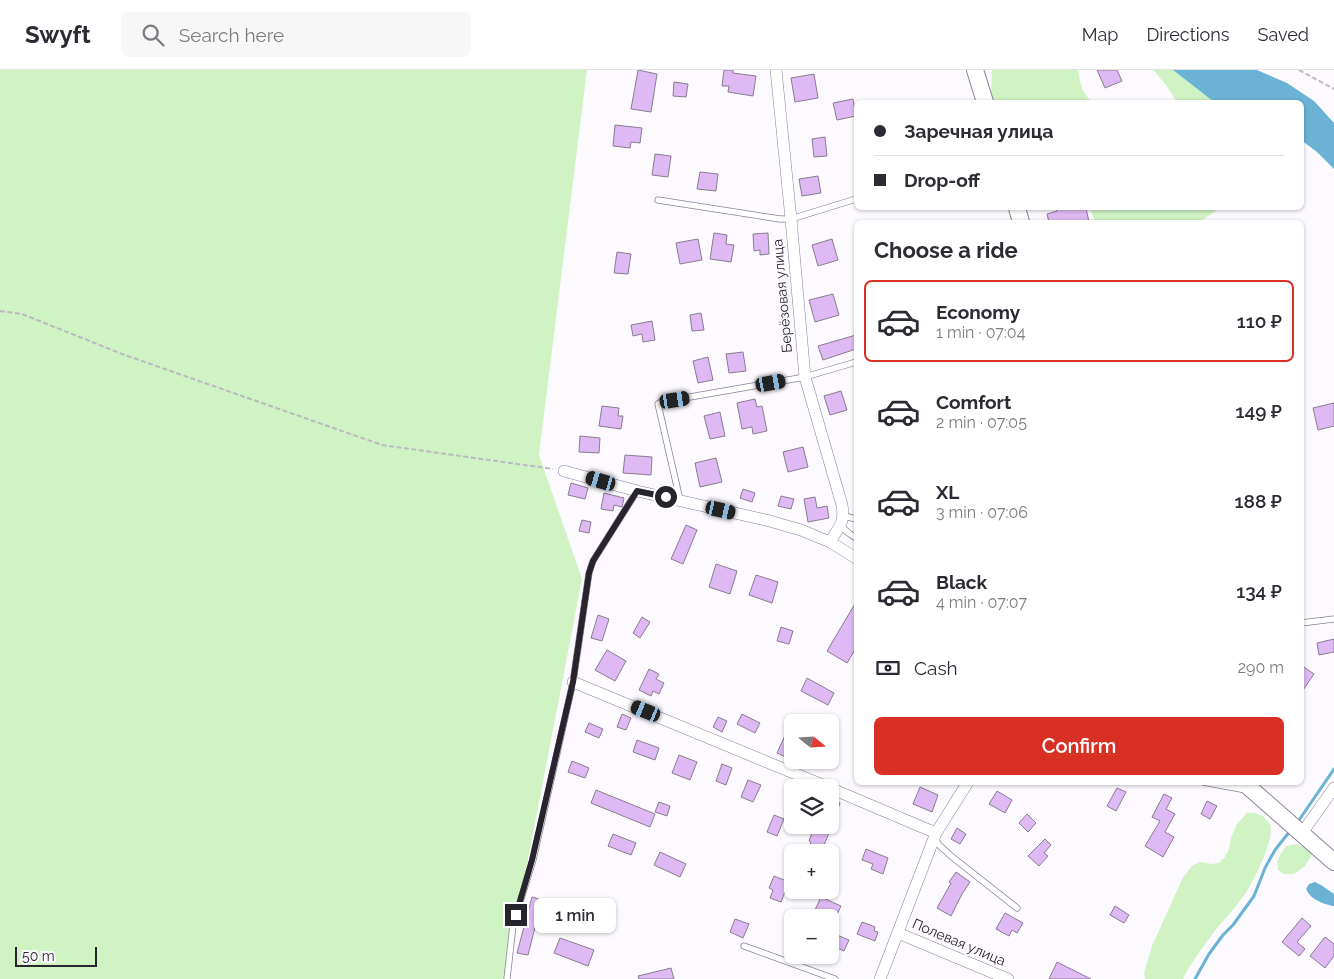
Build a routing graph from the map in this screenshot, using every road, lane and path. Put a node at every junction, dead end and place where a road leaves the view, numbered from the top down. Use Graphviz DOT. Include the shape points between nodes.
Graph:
graph roads {
  1 [pos="776,70"];
  2 [pos="975,70"];
  3 [pos="1299,70"];
  4 [pos="1334,89"];
  5 [pos="984,100"];
  6 [pos="658,200"];
  7 [pos="854,200"];
  8 [pos="791,219"];
  9 [pos="0,311"];
  10 [pos="854,363"];
  11 [pos="805,377"];
  12 [pos="564,471"];
  13 [pos="637,491"];
  14 [pos="680,500"];
  15 [pos="854,519"];
  16 [pos="842,521"];
  17 [pos="854,537"];
  18 [pos="830,542"];
  19 [pos="854,557"];
  20 [pos="1334,619"];
  21 [pos="1304,623"];
  22 [pos="573,682"];
  23 [pos="808,779"];
  24 [pos="966,785"];
  25 [pos="1230,785"];
  26 [pos="1248,787"];
  27 [pos="1334,788"];
  28 [pos="839,792"];
  29 [pos="1302,833"];
  30 [pos="935,835"];
  31 [pos="1334,862"];
  32 [pos="1017,908"];
  33 [pos="898,933"];
  34 [pos="744,946"];
  35 [pos="507,979"];
  36 [pos="835,979"];
  37 [pos="880,979"];
  38 [pos="1008,979"];
  1 -- 8 [label="street, Берёзовая улица"];
  2 -- 5 [label="street"];
  3 -- 4 [label="path"];
  6 -- 8 [label="lane"];
  7 -- 8 [label="lane"];
  8 -- 11 [label="street, Берёзовая улица"];
  9 -- 12 [label="path" via="22,314 122,354 382,444"];
  10 -- 11 [label="lane"];
  11 -- 14 [label="lane" via="658,404"];
  11 -- 16 [label="street, Берёзовая улица" via="842,505"];
  12 -- 13 [label="street"];
  13 -- 14 [label="street"];
  13 -- 22 [label="lane" via="593,561"];
  14 -- 18 [label="street" via="766,520"];
  15 -- 16 [label="lane"];
  16 -- 17 [label="lane"];
  16 -- 18 [label="street"];
  18 -- 19 [label="street"];
  20 -- 21 [label="lane"];
  22 -- 23 [label="street"];
  22 -- 35 [label="lane" via="532,860 513,925"];
  24 -- 30 [label="street"];
  25 -- 26 [label="lane"];
  26 -- 29 [label="street"];
  27 -- 29 [label="street"];
  28 -- 30 [label="street"];
  29 -- 31 [label="street"];
  30 -- 32 [label="lane" via="939,845 950,856"];
  30 -- 33 [label="street"];
  33 -- 37 [label="street"];
  33 -- 38 [label="street, Полевая улица"];
  34 -- 36 [label="lane"];
}
